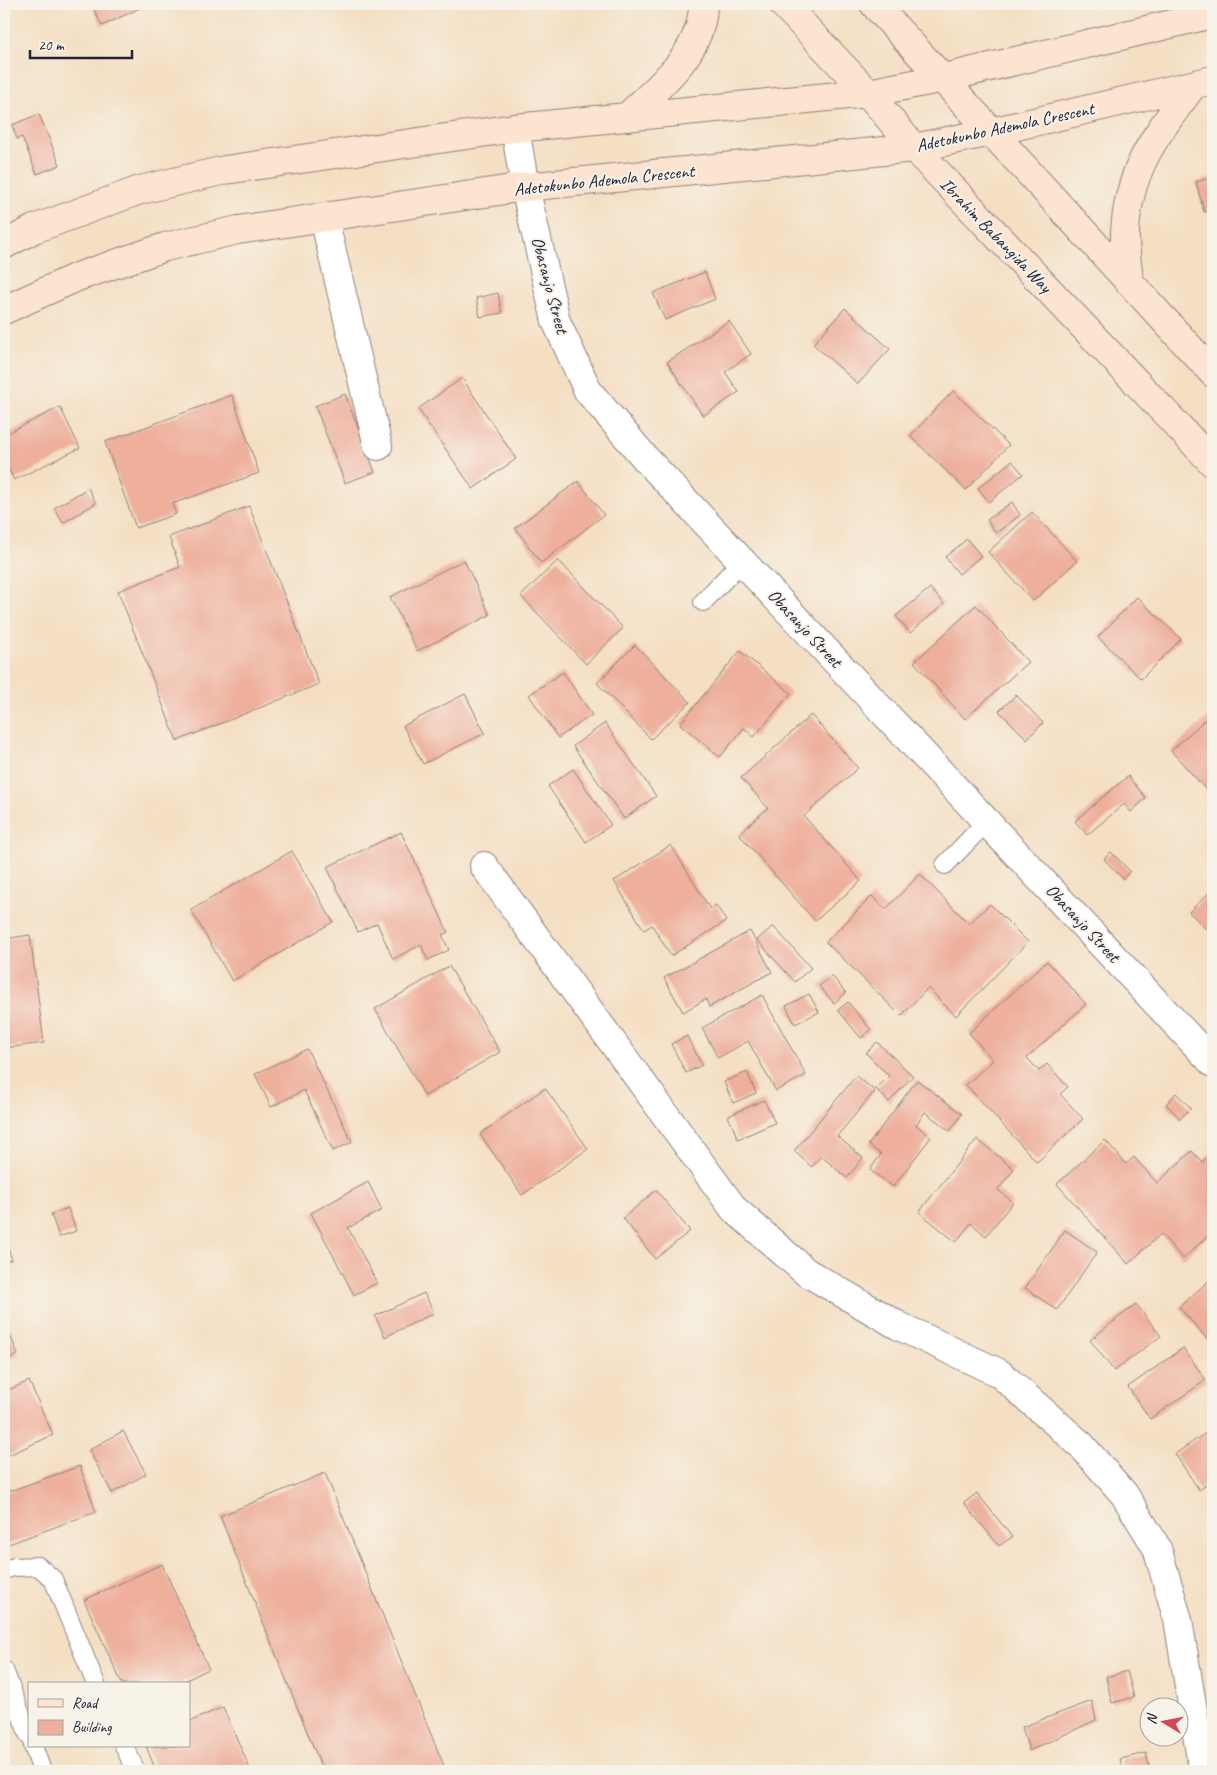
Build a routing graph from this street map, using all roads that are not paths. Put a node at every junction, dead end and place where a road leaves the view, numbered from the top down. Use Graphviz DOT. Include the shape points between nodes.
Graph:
graph roads {
  1 [pos="703,4"];
  2 [pos="783,4"];
  3 [pos="874,4"];
  4 [pos="1213,14"];
  5 [pos="944,78"];
  6 [pos="1203,83"];
  7 [pos="868,93"];
  8 [pos="627,117"];
  9 [pos="515,128"];
  10 [pos="991,132"];
  11 [pos="914,148"];
  12 [pos="525,187"];
  13 [pos="324,218"];
  14 [pos="4,244"];
  15 [pos="1129,282"];
  16 [pos="4,310"];
  17 [pos="1213,373"];
  18 [pos="378,446"];
  19 [pos="1213,463"];
  20 [pos="742,561"];
  21 [pos="703,602"];
  22 [pos="987,820"];
  23 [pos="945,865"];
  24 [pos="484,866"];
  25 [pos="1213,1063"];
  26 [pos="4,1570"];
  27 [pos="4,1670"];
  28 [pos="95,1682"];
  29 [pos="28,1733"];
  30 [pos="34,1748"];
  31 [pos="125,1748"];
  32 [pos="42,1771"];
  33 [pos="136,1771"];
  34 [pos="1203,1771"];
  1 -- 8 [label="main road" via="696,40 678,67"];
  2 -- 7 [label="main road, Ibrahim Babangida Way"];
  3 -- 5 [label="main road"];
  4 -- 5 [label="main road"];
  5 -- 7 [label="main road"];
  5 -- 10 [label="main road"];
  6 -- 10 [label="main road, Adetokunbo Ademola Crescent"];
  6 -- 15 [label="main road" via="1149,146 1134,177 1125,233"];
  7 -- 8 [label="main road"];
  7 -- 11 [label="main road, Ibrahim Babangida Way"];
  8 -- 9 [label="main road"];
  9 -- 12 [label="street, Obasanjo Street"];
  9 -- 14 [label="main road" via="225,170 140,190 34,229"];
  10 -- 11 [label="main road, Adetokunbo Ademola Crescent"];
  10 -- 15 [label="main road"];
  11 -- 12 [label="main road, Adetokunbo Ademola Crescent"];
  11 -- 19 [label="main road, Ibrahim Babangida Way"];
  12 -- 13 [label="main road, Adetokunbo Ademola Crescent"];
  12 -- 20 [label="street, Obasanjo Street" via="556,321 588,391 646,459"];
  13 -- 16 [label="main road, Adetokunbo Ademola Crescent" via="238,230 165,247 77,277"];
  13 -- 18 [label="street"];
  15 -- 17 [label="main road"];
  20 -- 21 [label="lane"];
  20 -- 22 [label="street, Obasanjo Street"];
  22 -- 23 [label="lane"];
  22 -- 25 [label="street, Obasanjo Street"];
  24 -- 34 [label="street" via="734,1209 806,1272 899,1326 999,1373 1082,1445 1124,1494 1157,1548 1178,1620"];
  26 -- 28 [label="lane" via="38,1566 53,1579"];
  27 -- 29 [label="lane"];
  30 -- 32 [label="lane"];
  31 -- 33 [label="lane"];
}
